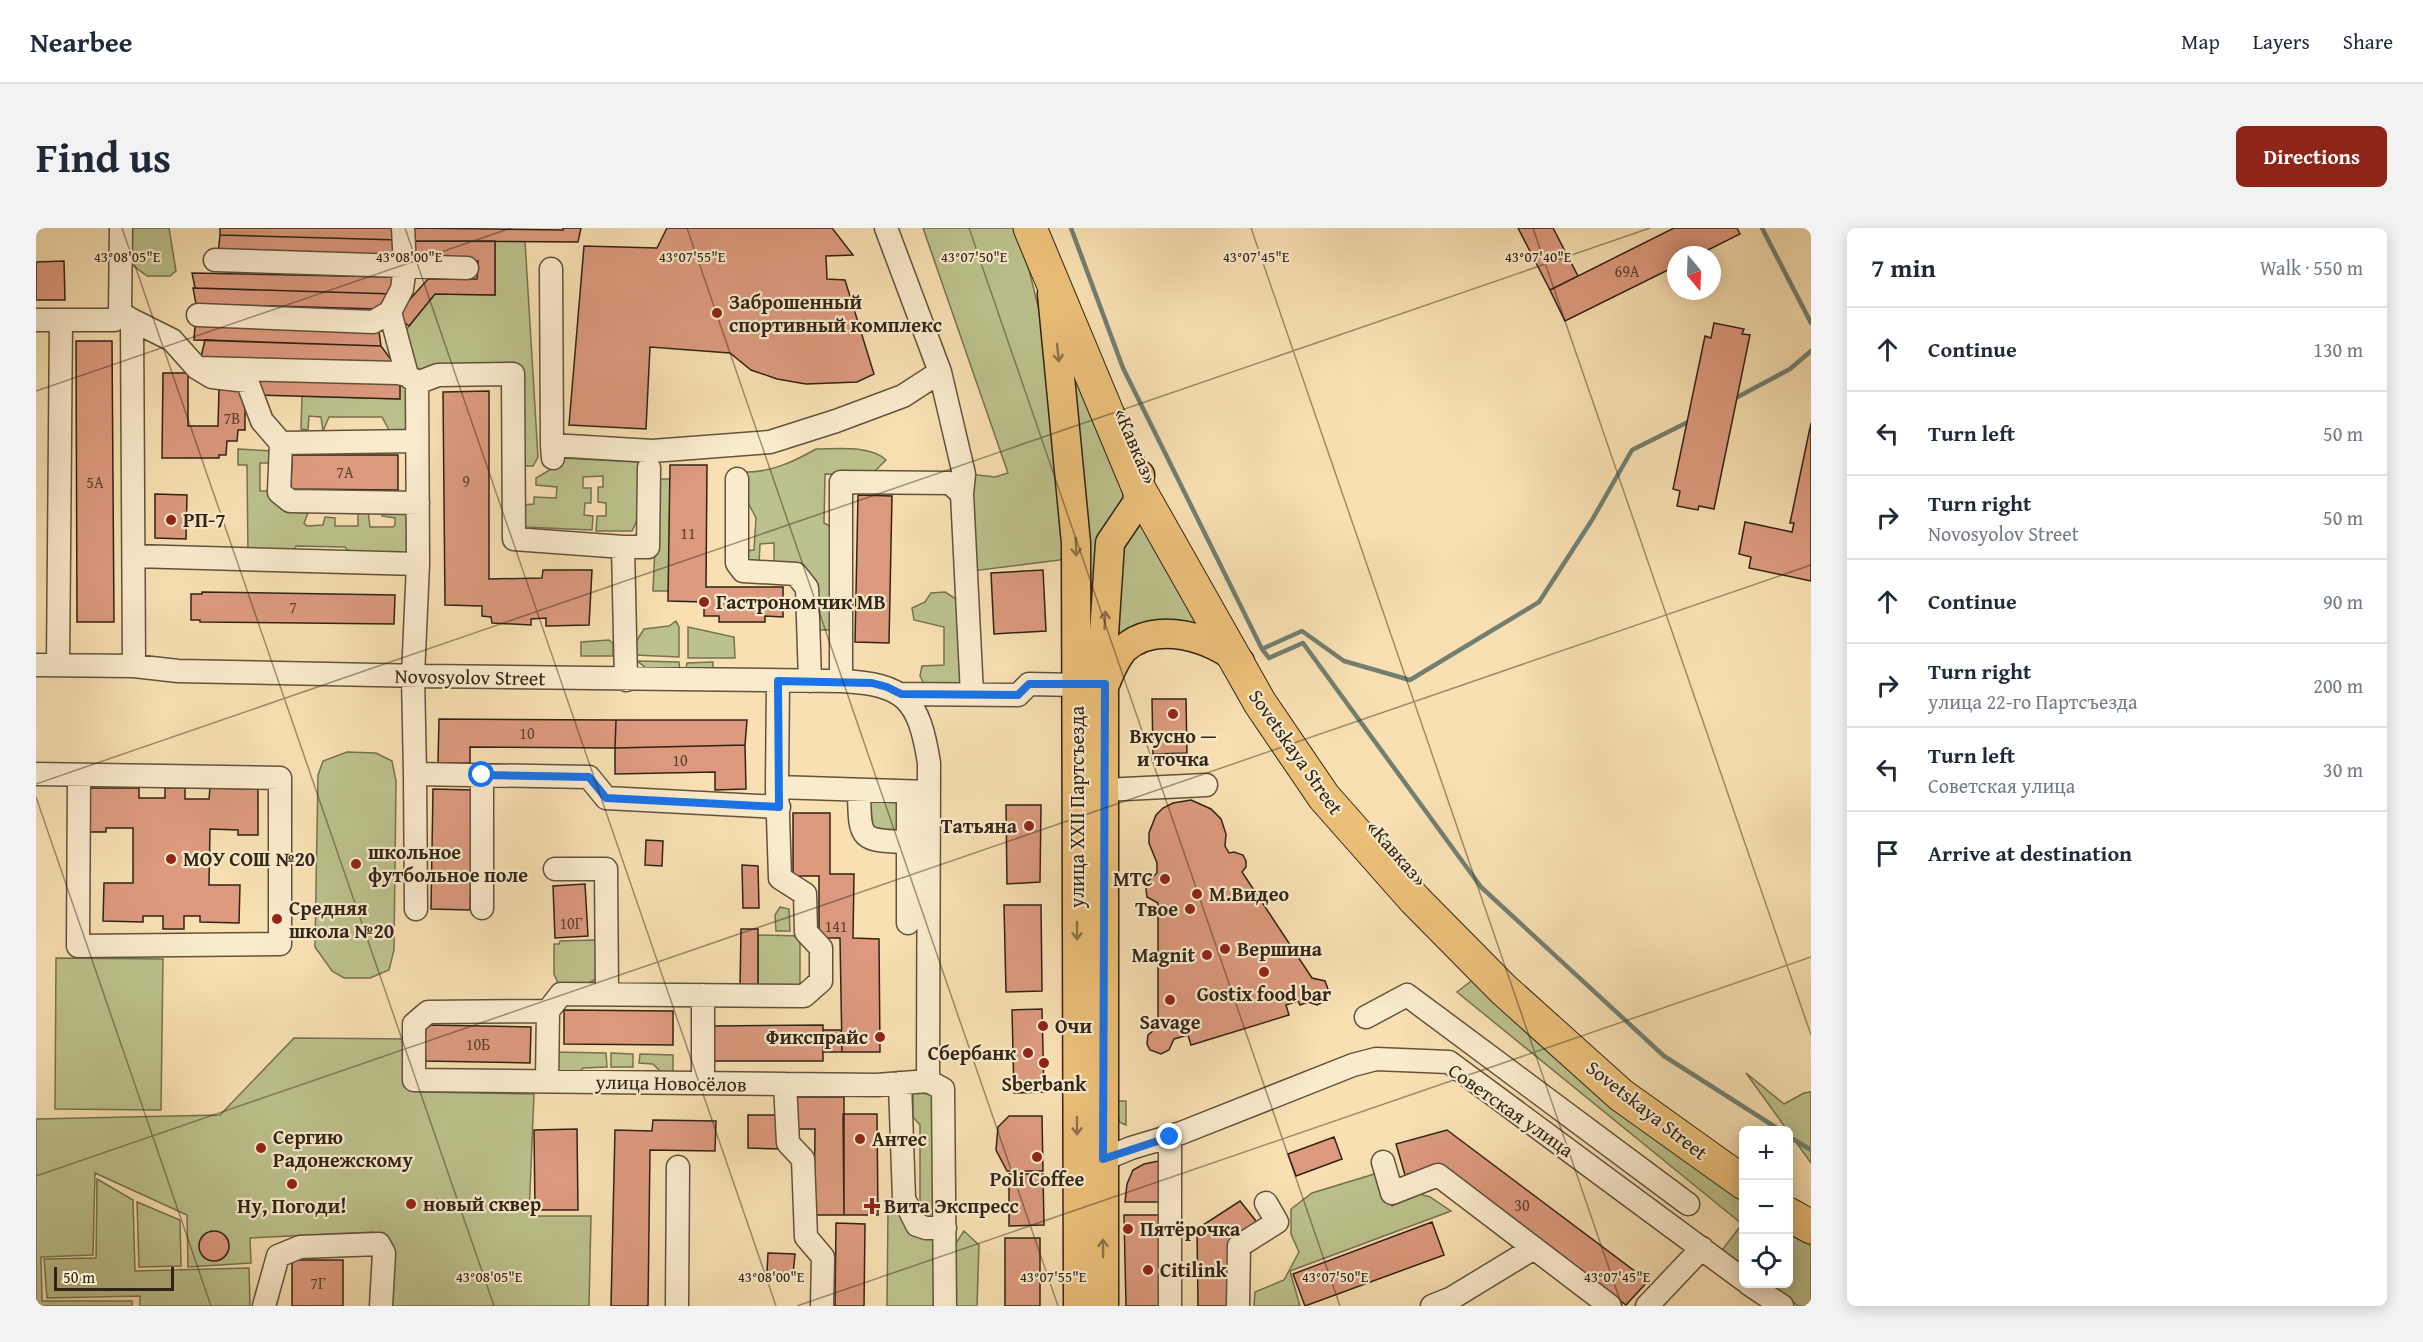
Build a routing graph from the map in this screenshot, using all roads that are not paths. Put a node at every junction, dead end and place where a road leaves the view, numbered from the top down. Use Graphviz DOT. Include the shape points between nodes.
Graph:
graph roads {
  1 [pos="121,228"];
  2 [pos="403,228"];
  3 [pos="886,228"];
  4 [pos="1030,228"];
  5 [pos="1046,228"];
  6 [pos="215,260"];
  7 [pos="405,267"];
  8 [pos="466,268"];
  9 [pos="552,269"];
  10 [pos="1050,274"];
  11 [pos="390,312"];
  12 [pos="198,315"];
  13 [pos="126,316"];
  14 [pos="36,320"];
  15 [pos="61,320"];
  16 [pos="197,368"];
  17 [pos="940,372"];
  18 [pos="412,379"];
  19 [pos="416,441"];
  20 [pos="281,443"];
  21 [pos="649,468"];
  22 [pos="1141,474"];
  23 [pos="737,479"];
  24 [pos="962,494"];
  25 [pos="418,503"];
  26 [pos="623,546"];
  27 [pos="134,556"];
  28 [pos="418,564"];
  29 [pos="1233,656"];
  30 [pos="47,665"];
  31 [pos="134,666"];
  32 [pos="413,676"];
  33 [pos="626,680"];
  34 [pos="778,681"];
  35 [pos="810,681"];
  36 [pos="841,681"];
  37 [pos="1105,684"];
  38 [pos="1077,685"];
  39 [pos="1272,692"];
  40 [pos="901,694"];
  41 [pos="972,694"];
  42 [pos="36,774"];
  43 [pos="415,774"];
  44 [pos="482,775"];
  45 [pos="79,776"];
  46 [pos="1206,785"];
  47 [pos="859,790"];
  48 [pos="1104,790"];
  49 [pos="919,792"];
  50 [pos="778,797"];
  51 [pos="908,842"];
  52 [pos="555,869"];
  53 [pos="482,908"];
  54 [pos="416,909"];
  55 [pos="908,923"];
  56 [pos="608,994"];
  57 [pos="703,995"];
  58 [pos="548,1011"];
  59 [pos="1366,1017"];
  60 [pos="927,1081"];
  61 [pos="547,1082"];
  62 [pos="703,1083"];
  63 [pos="900,1083"];
  64 [pos="785,1084"];
  65 [pos="1170,1137"];
  66 [pos="1383,1162"];
  67 [pos="1090,1164"];
  68 [pos="1739,1164"];
  69 [pos="678,1167"];
  70 [pos="1739,1180"];
  71 [pos="1793,1199"];
  72 [pos="1266,1203"];
  73 [pos="1688,1204"];
  74 [pos="1811,1209"];
  75 [pos="1793,1217"];
  76 [pos="1811,1227"];
  77 [pos="945,1228"];
  78 [pos="1534,1248"];
  79 [pos="1702,1248"];
  80 [pos="1739,1277"];
  81 [pos="1755,1288"];
  82 [pos="264,1306"];
  83 [pos="381,1306"];
  84 [pos="676,1306"];
  85 [pos="822,1306"];
  86 [pos="945,1306"];
  87 [pos="1078,1306"];
  88 [pos="1104,1306"];
  89 [pos="1170,1306"];
  90 [pos="1238,1306"];
  91 [pos="1432,1306"];
  92 [pos="1610,1306"];
  93 [pos="1647,1306"];
  94 [pos="1782,1306"];
  1 -- 13 [label="street"];
  2 -- 7 [label="street"];
  3 -- 17 [label="street"];
  4 -- 10 [label="highway, Sovetskaya Street"];
  5 -- 22 [label="highway, «Кавказ»"];
  6 -- 7 [label="street"];
  7 -- 8 [label="street"];
  7 -- 11 [label="street" via="402,289"];
  9 -- 17 [label="street" via="552,452 652,451 770,442 903,396"];
  10 -- 22 [label="highway, Sovetskaya Street"];
  10 -- 38 [label="main road, улица XXII Партсъезда, one-way" via="1076,543"];
  11 -- 12 [label="street" via="373,322"];
  11 -- 18 [label="street"];
  13 -- 15 [label="street" via="114,320"];
  13 -- 16 [label="street" via="172,340"];
  13 -- 27 [label="street"];
  14 -- 15 [label="street"];
  15 -- 30 [label="street"];
  16 -- 18 [label="street"];
  16 -- 20 [label="street" via="212,377 247,381 262,421"];
  17 -- 24 [label="street" via="964,474"];
  18 -- 19 [label="street"];
  18 -- 26 [label="street" via="513,374 514,539"];
  19 -- 20 [label="street"];
  19 -- 25 [label="street"];
  20 -- 25 [label="street" via="279,492 290,501"];
  21 -- 26 [label="street" via="648,547"];
  22 -- 29 [label="highway, Sovetskaya Street"];
  37 -- 22 [label="main road, one-way" via="1110,543 1137,503"];
  22 -- 39 [label="highway, «Кавказ»"];
  23 -- 35 [label="street" via="737,563 743,571 796,574 807,588"];
  24 -- 36 [label="street" via="950,483 841,482"];
  24 -- 41 [label="street"];
  25 -- 28 [label="street"];
  26 -- 33 [label="street"];
  27 -- 28 [label="street"];
  27 -- 31 [label="street"];
  28 -- 32 [label="street"];
  29 -- 37 [label="main road" via="1181,635 1152,635 1125,648 1113,663"];
  29 -- 39 [label="main road"];
  29 -- 70 [label="highway, Sovetskaya Street" via="1324,797 1423,908 1503,989 1621,1095"];
  30 -- 31 [label="street, Novosyolov Street"];
  31 -- 32 [label="street, Novosyolov Street" via="178,671"];
  32 -- 33 [label="street, Novosyolov Street"];
  32 -- 43 [label="street"];
  33 -- 34 [label="street, Novosyolov Street"];
  34 -- 35 [label="street, Novosyolov Street"];
  34 -- 50 [label="street"];
  35 -- 36 [label="street, Novosyolov Street"];
  36 -- 40 [label="street, Novosyolov Street" via="872,683"];
  37 -- 38 [label="main road"];
  37 -- 48 [label="main road"];
  38 -- 41 [label="street" via="1029,684 1018,695"];
  38 -- 67 [label="main road, улица XXII Партсъезда, one-way"];
  39 -- 68 [label="highway, «Кавказ»" via="1325,770 1447,911 1541,1006 1619,1076"];
  40 -- 41 [label="street"];
  40 -- 49 [label="street" via="915,713 928,763"];
  42 -- 45 [label="street"];
  43 -- 44 [label="street"];
  43 -- 54 [label="street"];
  44 -- 50 [label="street" via="589,777 606,798"];
  44 -- 53 [label="street"];
  45 -- 45 [label="street" via="280,778 280,944 78,946"];
  46 -- 48 [label="street"];
  47 -- 49 [label="street"];
  47 -- 50 [label="street"];
  47 -- 51 [label="street" via="860,825 865,834 875,842"];
  48 -- 67 [label="main road"];
  49 -- 51 [label="street"];
  49 -- 60 [label="street"];
  50 -- 57 [label="street" via="780,878 805,894 806,932 821,948 821,981 804,996"];
  51 -- 55 [label="street"];
  52 -- 56 [label="street" via="606,868"];
  56 -- 57 [label="street"];
  56 -- 58 [label="street" via="561,994"];
  57 -- 62 [label="street"];
  58 -- 61 [label="street"];
  58 -- 61 [label="street, улица Новосёлов" via="428,1012 414,1024 414,1080"];
  59 -- 73 [label="street" via="1407,995"];
  60 -- 63 [label="street, улица Новосёлов"];
  60 -- 77 [label="street" via="944,1089"];
  61 -- 62 [label="street, улица Новосёлов"];
  62 -- 64 [label="street, улица Новосёлов"];
  63 -- 64 [label="street, улица Новосёлов"];
  63 -- 77 [label="street" via="904,1199 917,1225"];
  64 -- 85 [label="street" via="788,1143 803,1159 806,1237 823,1257"];
  65 -- 67 [label="street, Советская улица"];
  65 -- 79 [label="street, Советская улица" via="1353,1065 1376,1059 1449,1062"];
  65 -- 89 [label="street"];
  66 -- 78 [label="street" via="1392,1193 1438,1175"];
  67 -- 87 [label="main road, улица XXII Партсъезда"];
  88 -- 67 [label="main road, one-way"];
  69 -- 84 [label="street"];
  71 -- 74 [label="highway"];
  72 -- 90 [label="street" via="1278,1222 1239,1246"];
  75 -- 76 [label="highway"];
  77 -- 86 [label="street"];
  78 -- 91 [label="street"];
  78 -- 92 [label="street"];
  79 -- 80 [label="street, Советская улица"];
  79 -- 93 [label="street"];
  81 -- 94 [label="street"];
  82 -- 83 [label="street" via="278,1256 300,1247 379,1244 384,1253"];
}
